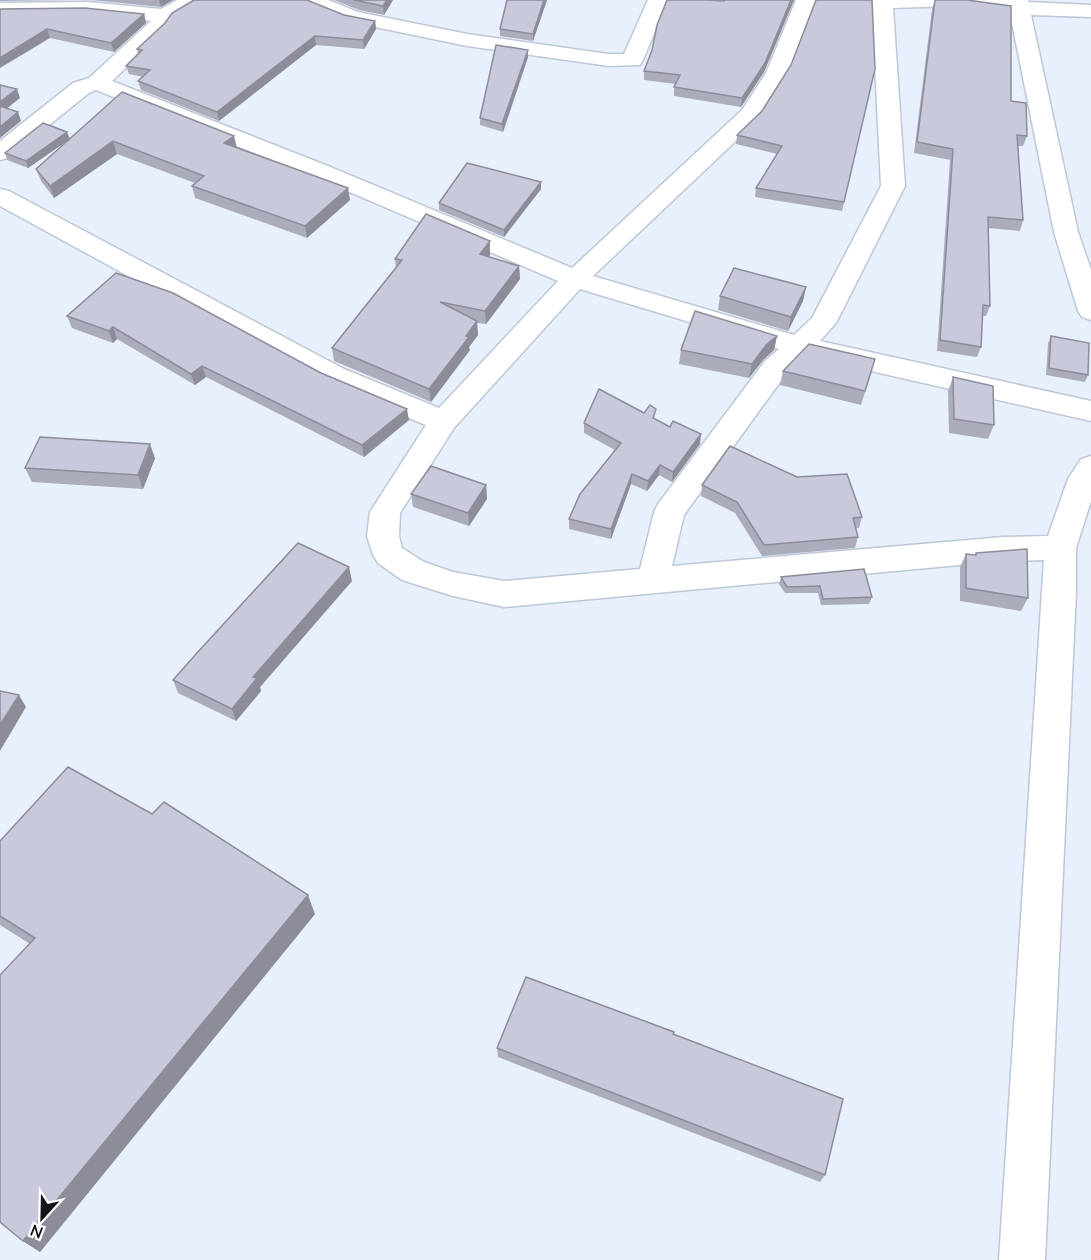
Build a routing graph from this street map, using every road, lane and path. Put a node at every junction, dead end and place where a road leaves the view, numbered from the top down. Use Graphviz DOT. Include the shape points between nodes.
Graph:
graph roads {
  1 [pos="192,0"];
  2 [pos="314,0"];
  3 [pos="658,0"];
  4 [pos="806,0"];
  5 [pos="952,0"];
  6 [pos="877,1"];
  7 [pos="1019,4"];
  8 [pos="0,9"];
  9 [pos="1091,11"];
  10 [pos="164,16"];
  11 [pos="98,83"];
  12 [pos="0,153"];
  13 [pos="0,196"];
  14 [pos="575,279"];
  15 [pos="1091,311"];
  16 [pos="801,346"];
  17 [pos="1091,411"];
  18 [pos="444,421"];
  19 [pos="1091,467"];
  20 [pos="1060,548"];
  21 [pos="653,581"];
  22 [pos="1022,1260"];
  1 -- 10 [label="street"];
  2 -- 3 [label="street" via="353,17 467,40 632,60"];
  4 -- 14 [label="street" via="777,73 751,114"];
  5 -- 6 [label="street"];
  5 -- 7 [label="street"];
  6 -- 16 [label="street" via="893,186 823,322"];
  7 -- 9 [label="street"];
  7 -- 15 [label="street" via="1066,232"];
  8 -- 10 [label="street" via="88,8"];
  10 -- 11 [label="street" via="159,26"];
  11 -- 12 [label="street" via="81,88"];
  11 -- 14 [label="street"];
  13 -- 18 [label="street" via="334,376"];
  14 -- 16 [label="street"];
  14 -- 18 [label="street"];
  16 -- 17 [label="street"];
  16 -- 21 [label="street" via="775,368 669,512"];
  18 -- 21 [label="street" via="385,512 383,536 389,555 413,571 504,594"];
  19 -- 20 [label="street" via="1083,479"];
  20 -- 21 [label="street" via="1004,549"];
  20 -- 22 [label="street"];
}
